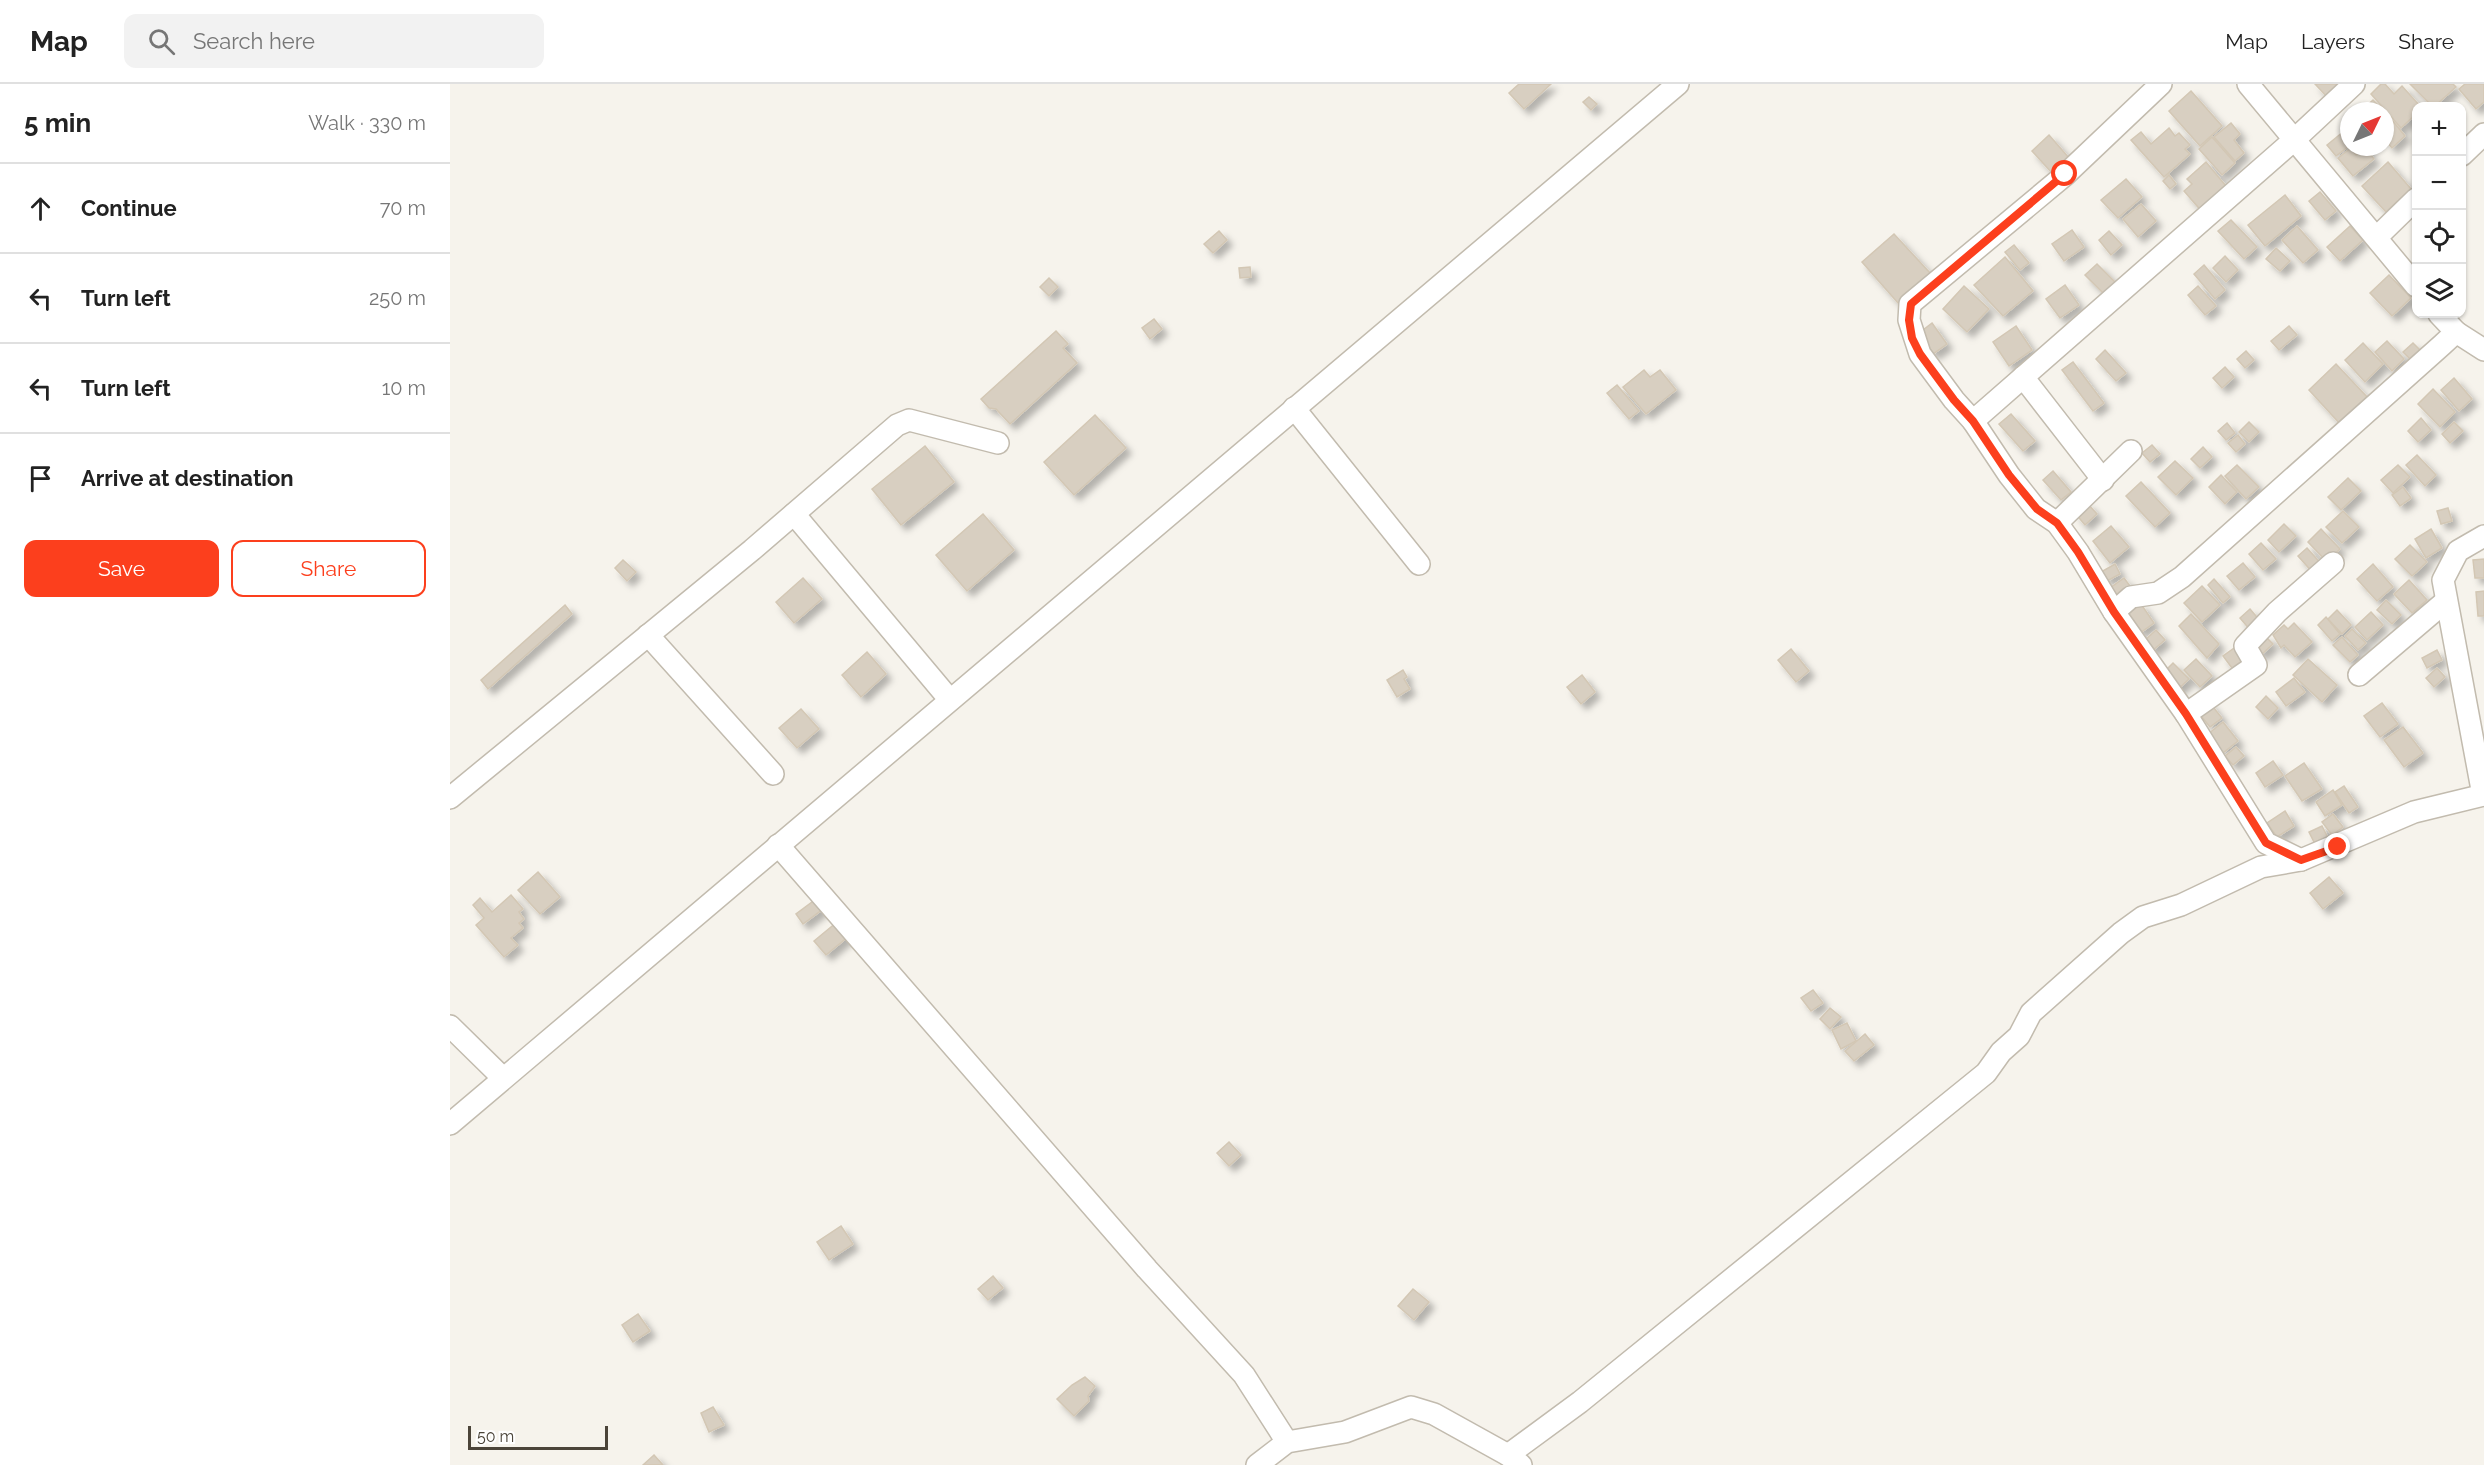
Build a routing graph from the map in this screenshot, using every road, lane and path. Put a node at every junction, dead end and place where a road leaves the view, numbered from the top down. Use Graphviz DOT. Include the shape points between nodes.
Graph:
graph roads {
  1 [pos="1678,84"];
  2 [pos="2161,84"];
  3 [pos="2248,84"];
  4 [pos="2354,84"];
  5 [pos="2484,134"];
  6 [pos="2294,140"];
  7 [pos="2466,152"];
  8 [pos="2412,203"];
  9 [pos="2377,237"];
  10 [pos="2412,281"];
  11 [pos="2443,318"];
  12 [pos="2456,332"];
  13 [pos="2484,350"];
  14 [pos="2023,377"];
  15 [pos="1294,408"];
  16 [pos="1973,421"];
  17 [pos="998,443"];
  18 [pos="2131,451"];
  19 [pos="2103,480"];
  20 [pos="794,514"];
  21 [pos="2057,523"];
  22 [pos="2484,536"];
  23 [pos="2333,563"];
  24 [pos="1419,564"];
  25 [pos="2446,601"];
  26 [pos="2114,612"];
  27 [pos="648,635"];
  28 [pos="2359,675"];
  29 [pos="950,700"];
  30 [pos="2186,714"];
  31 [pos="2476,715"];
  32 [pos="773,774"];
  33 [pos="2483,795"];
  34 [pos="450,798"];
  35 [pos="2266,843"];
  36 [pos="778,845"];
  37 [pos="2301,860"];
  38 [pos="2261,867"];
  39 [pos="450,1026"];
  40 [pos="503,1078"];
  41 [pos="450,1124"];
  42 [pos="1287,1442"];
  43 [pos="1515,1460"];
  44 [pos="1257,1465"];
  1 -- 15 [label="street"];
  2 -- 16 [label="street" via="2065,174 1911,304 1912,338 1920,354"];
  3 -- 6 [label="street"];
  4 -- 6 [label="street"];
  5 -- 7 [label="street"];
  6 -- 9 [label="street"];
  6 -- 14 [label="street"];
  8 -- 9 [label="street"];
  9 -- 10 [label="street"];
  11 -- 12 [label="street"];
  12 -- 13 [label="street"];
  12 -- 26 [label="street" via="2182,577 2158,593 2131,597"];
  14 -- 16 [label="street"];
  14 -- 19 [label="street"];
  15 -- 24 [label="street"];
  15 -- 29 [label="street"];
  16 -- 21 [label="street" via="2030,501"];
  17 -- 20 [label="street" via="909,420 897,425"];
  18 -- 19 [label="street"];
  19 -- 21 [label="street"];
  20 -- 27 [label="street"];
  20 -- 29 [label="street"];
  21 -- 26 [label="street"];
  22 -- 25 [label="street" via="2458,551 2443,580"];
  23 -- 30 [label="street" via="2245,646 2256,665"];
  25 -- 28 [label="street"];
  25 -- 31 [label="street"];
  26 -- 30 [label="street"];
  27 -- 32 [label="street"];
  27 -- 34 [label="street"];
  29 -- 36 [label="street"];
  30 -- 35 [label="street"];
  31 -- 33 [label="street"];
  33 -- 37 [label="street" via="2414,812"];
  35 -- 37 [label="street"];
  35 -- 38 [label="street"];
  36 -- 40 [label="street"];
  36 -- 42 [label="street" via="1244,1376"];
  37 -- 38 [label="street"];
  38 -- 43 [label="street" via="2181,905 2143,917 2121,933 2031,1013 2019,1036 1986,1073 1580,1402"];
  39 -- 40 [label="street"];
  40 -- 41 [label="street"];
  42 -- 43 [label="street" via="1345,1432 1411,1407 1434,1414"];
  42 -- 44 [label="street"];
}
